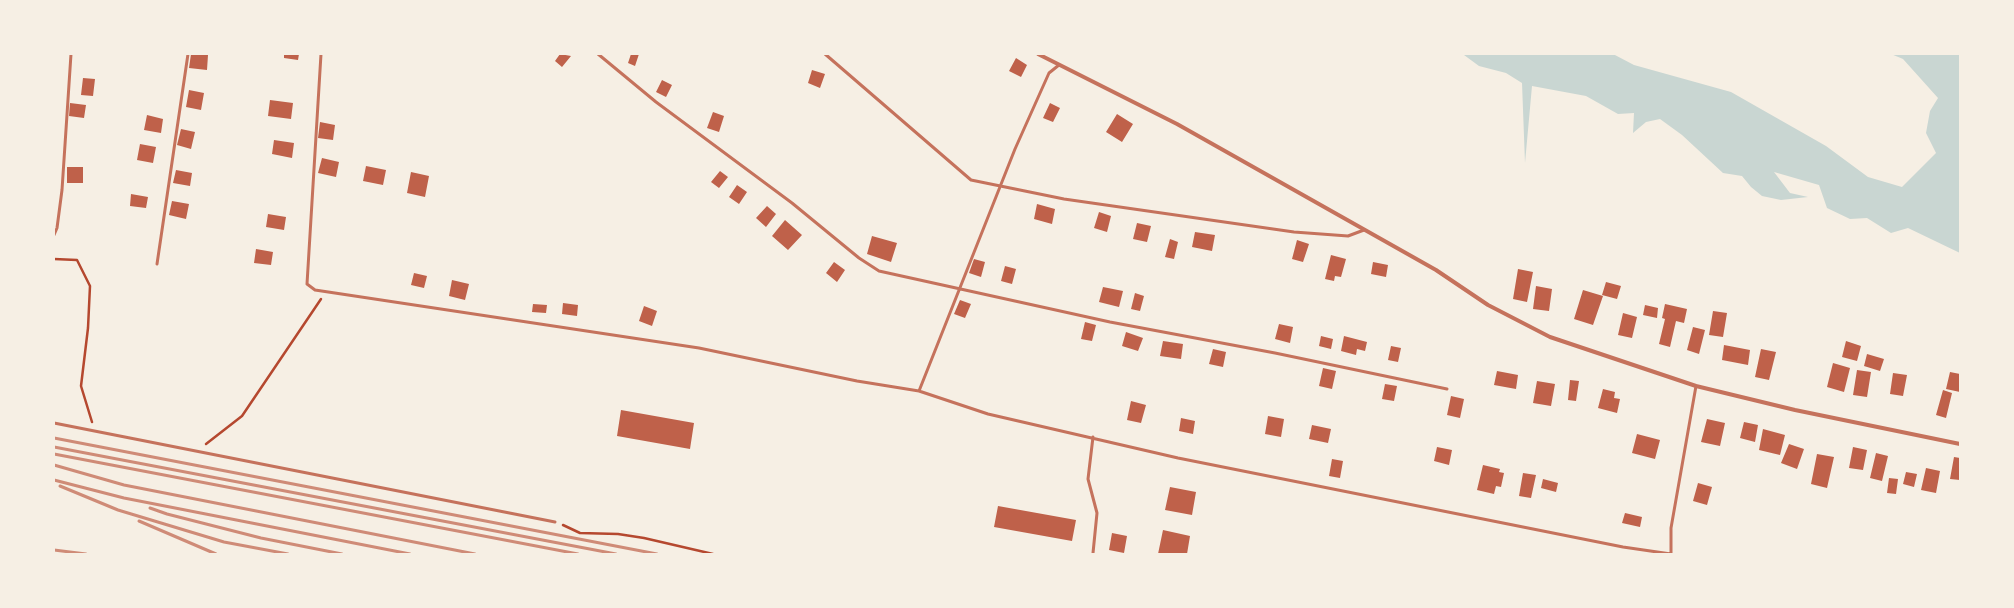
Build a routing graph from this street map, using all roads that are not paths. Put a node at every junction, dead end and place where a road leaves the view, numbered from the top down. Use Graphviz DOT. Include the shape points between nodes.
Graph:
graph roads {
  1 [pos="71,54"];
  2 [pos="188,54"];
  3 [pos="321,54"];
  4 [pos="598,54"];
  5 [pos="825,54"];
  6 [pos="1038,54"];
  7 [pos="1059,65"];
  8 [pos="1000,186"];
  9 [pos="1364,230"];
  10 [pos="54,236"];
  11 [pos="157,264"];
  12 [pos="959,290"];
  13 [pos="1696,386"];
  14 [pos="1447,389"];
  15 [pos="919,391"];
  16 [pos="54,423"];
  17 [pos="1092,437"];
  18 [pos="1960,444"];
  19 [pos="555,522"];
  20 [pos="1093,553"];
  21 [pos="1671,554"];
  1 -- 10 [label="lane" via="62,190"];
  2 -- 11 [label="lane"];
  3 -- 15 [label="lane" via="307,284 315,290 699,348"];
  4 -- 12 [label="lane" via="656,102 792,203 879,272"];
  5 -- 8 [label="lane" via="971,180"];
  6 -- 7 [label="street"];
  7 -- 8 [label="lane" via="1049,73"];
  7 -- 9 [label="street" via="1177,124"];
  8 -- 9 [label="lane" via="1064,199 1294,232 1348,236"];
  8 -- 12 [label="lane"];
  9 -- 13 [label="street" via="1436,270 1488,305 1550,337"];
  12 -- 14 [label="lane"];
  12 -- 15 [label="lane"];
  13 -- 18 [label="street" via="1795,410"];
  13 -- 21 [label="lane" via="1671,528"];
  15 -- 17 [label="lane" via="988,414"];
  16 -- 19 [label="lane"];
  17 -- 20 [label="lane" via="1088,479 1097,514"];
  17 -- 21 [label="lane" via="1178,458 1623,547"];
}
